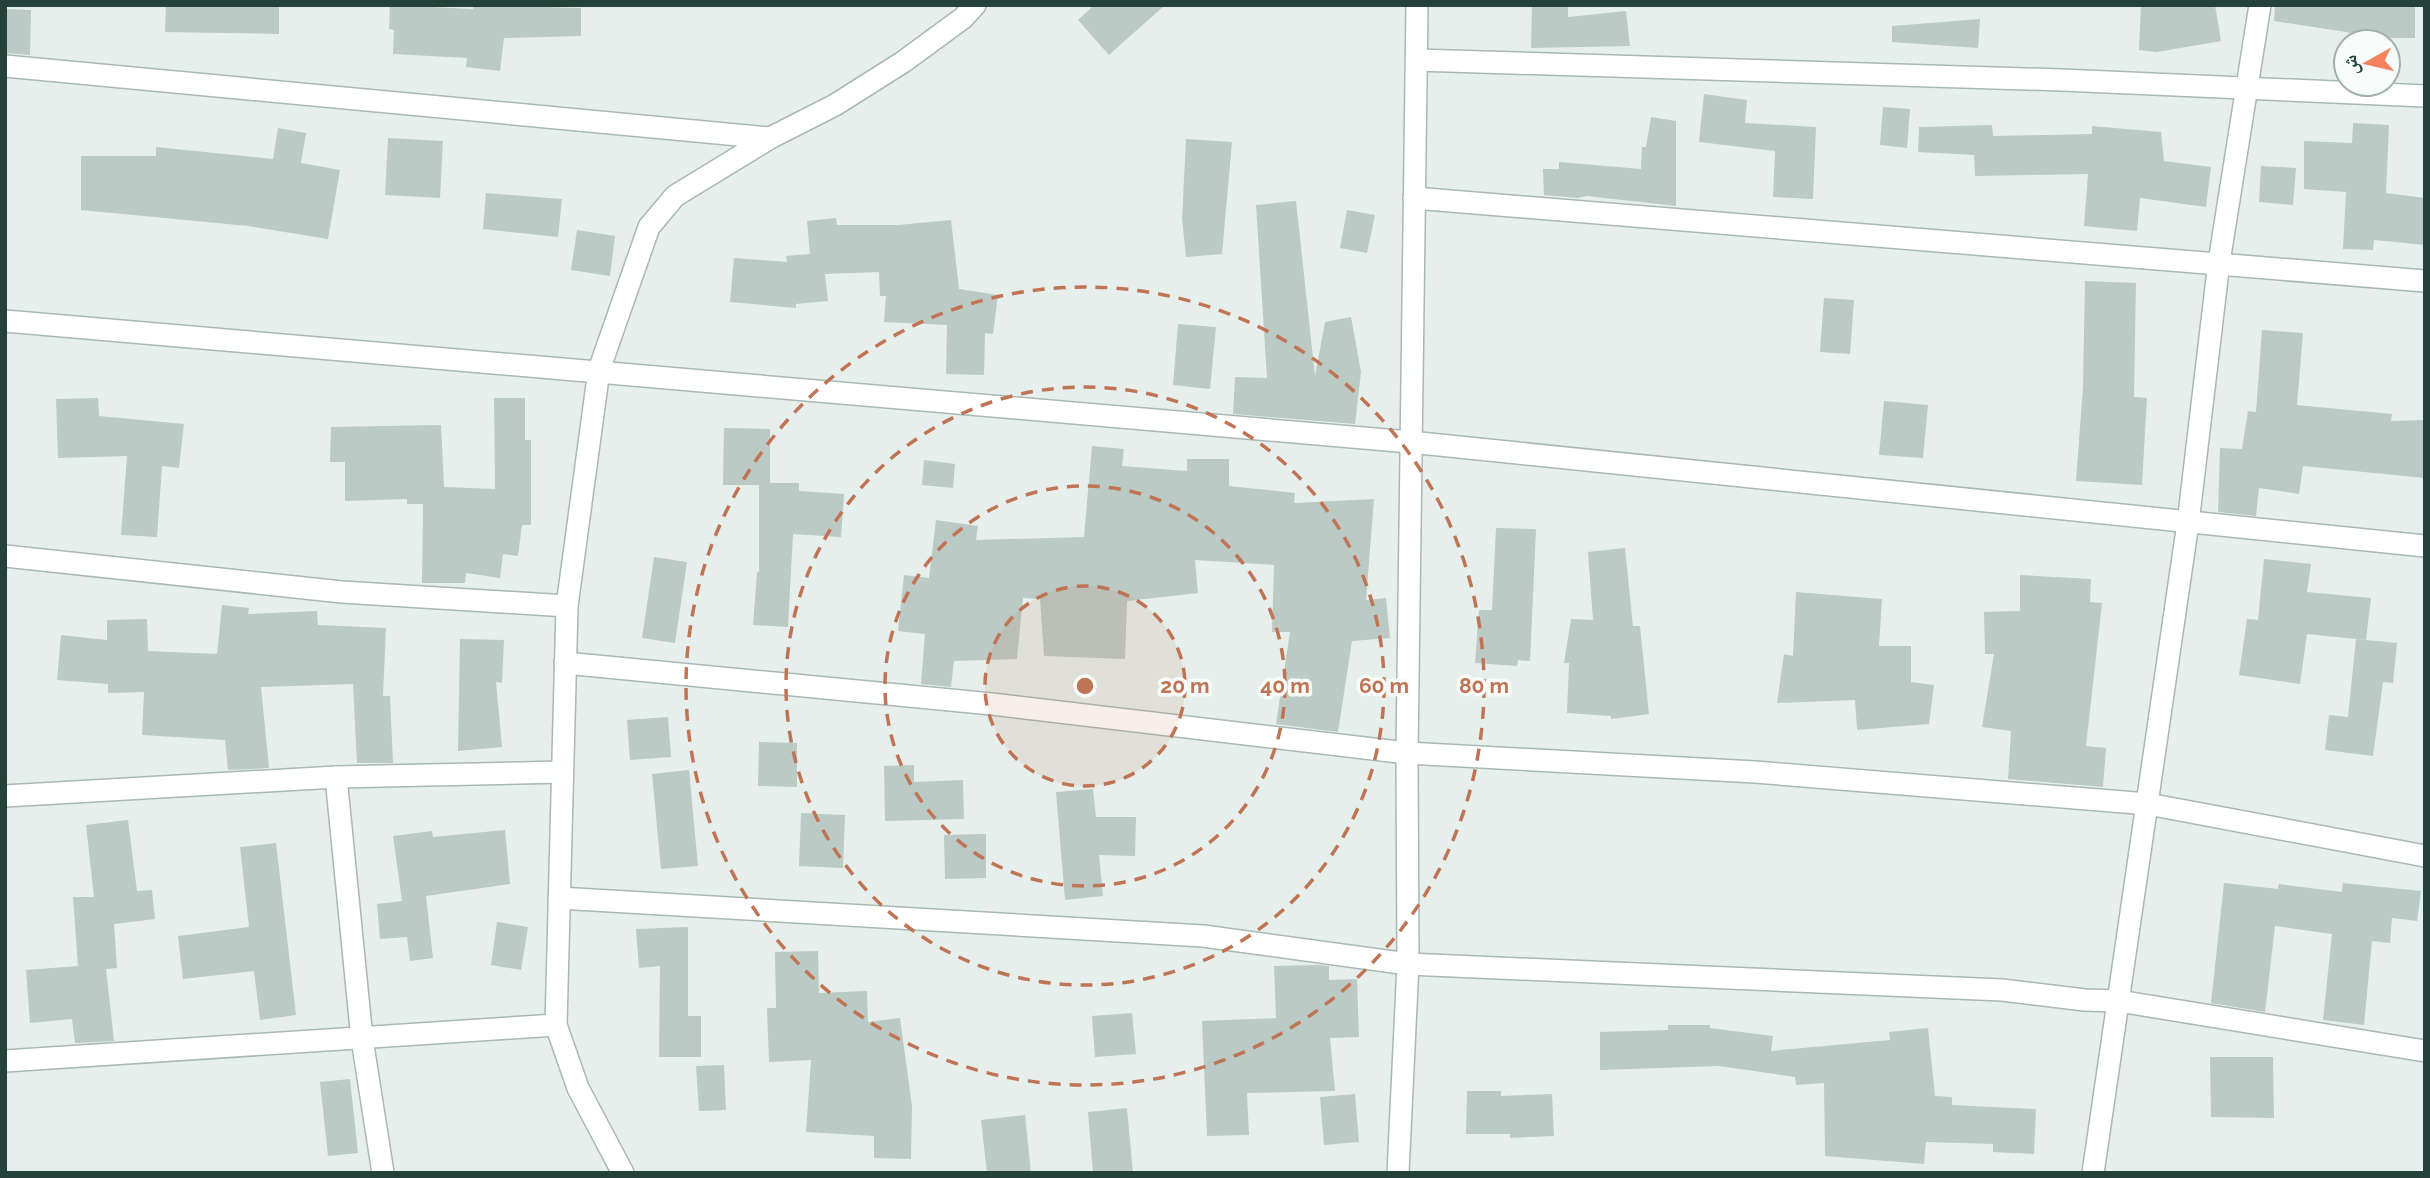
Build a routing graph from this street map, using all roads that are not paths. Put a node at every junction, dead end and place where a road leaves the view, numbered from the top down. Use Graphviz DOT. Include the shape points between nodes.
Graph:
graph roads {
  1 [pos="975,5"];
  2 [pos="1417,5"];
  3 [pos="2260,5"];
  4 [pos="1417,60"];
  5 [pos="5,66"];
  6 [pos="2249,87"];
  7 [pos="2425,96"];
  8 [pos="770,138"];
  9 [pos="1414,198"];
  10 [pos="2219,262"];
  11 [pos="2425,281"];
  12 [pos="5,321"];
  13 [pos="599,370"];
  14 [pos="1410,442"];
  15 [pos="2188,523"];
  16 [pos="2425,547"];
  17 [pos="5,556"];
  18 [pos="567,606"];
  19 [pos="565,663"];
  20 [pos="1406,753"];
  21 [pos="562,772"];
  22 [pos="336,777"];
  23 [pos="5,796"];
  24 [pos="2148,804"];
  25 [pos="2425,856"];
  26 [pos="559,898"];
  27 [pos="1408,964"];
  28 [pos="2119,1000"];
  29 [pos="556,1025"];
  30 [pos="362,1039"];
  31 [pos="2425,1051"];
  32 [pos="5,1061"];
  33 [pos="383,1173"];
  34 [pos="623,1173"];
  35 [pos="1398,1173"];
  36 [pos="2093,1173"];
  1 -- 8 [label="street" via="903,62 835,105"];
  2 -- 4 [label="street"];
  3 -- 6 [label="street"];
  4 -- 6 [label="street"];
  4 -- 9 [label="street"];
  5 -- 8 [label="street"];
  6 -- 7 [label="street"];
  6 -- 10 [label="street"];
  8 -- 13 [label="street" via="675,196 649,227"];
  9 -- 10 [label="street"];
  9 -- 14 [label="street"];
  10 -- 11 [label="street"];
  10 -- 15 [label="street"];
  12 -- 13 [label="street"];
  13 -- 14 [label="street" via="940,404"];
  13 -- 18 [label="street"];
  14 -- 15 [label="street"];
  14 -- 20 [label="street"];
  15 -- 16 [label="street"];
  15 -- 24 [label="street"];
  17 -- 18 [label="street" via="342,592"];
  18 -- 19 [label="street"];
  19 -- 20 [label="street" via="992,704"];
  19 -- 21 [label="street"];
  20 -- 24 [label="street" via="1755,772"];
  20 -- 27 [label="street"];
  21 -- 22 [label="street"];
  21 -- 26 [label="street"];
  22 -- 23 [label="street"];
  22 -- 30 [label="street"];
  24 -- 25 [label="street"];
  24 -- 28 [label="street"];
  26 -- 27 [label="street" via="1203,936"];
  26 -- 29 [label="street"];
  27 -- 28 [label="street" via="2002,990"];
  27 -- 35 [label="street"];
  28 -- 31 [label="street"];
  28 -- 36 [label="street"];
  29 -- 30 [label="street"];
  29 -- 34 [label="street" via="578,1088"];
  30 -- 32 [label="street"];
  30 -- 33 [label="street"];
}
